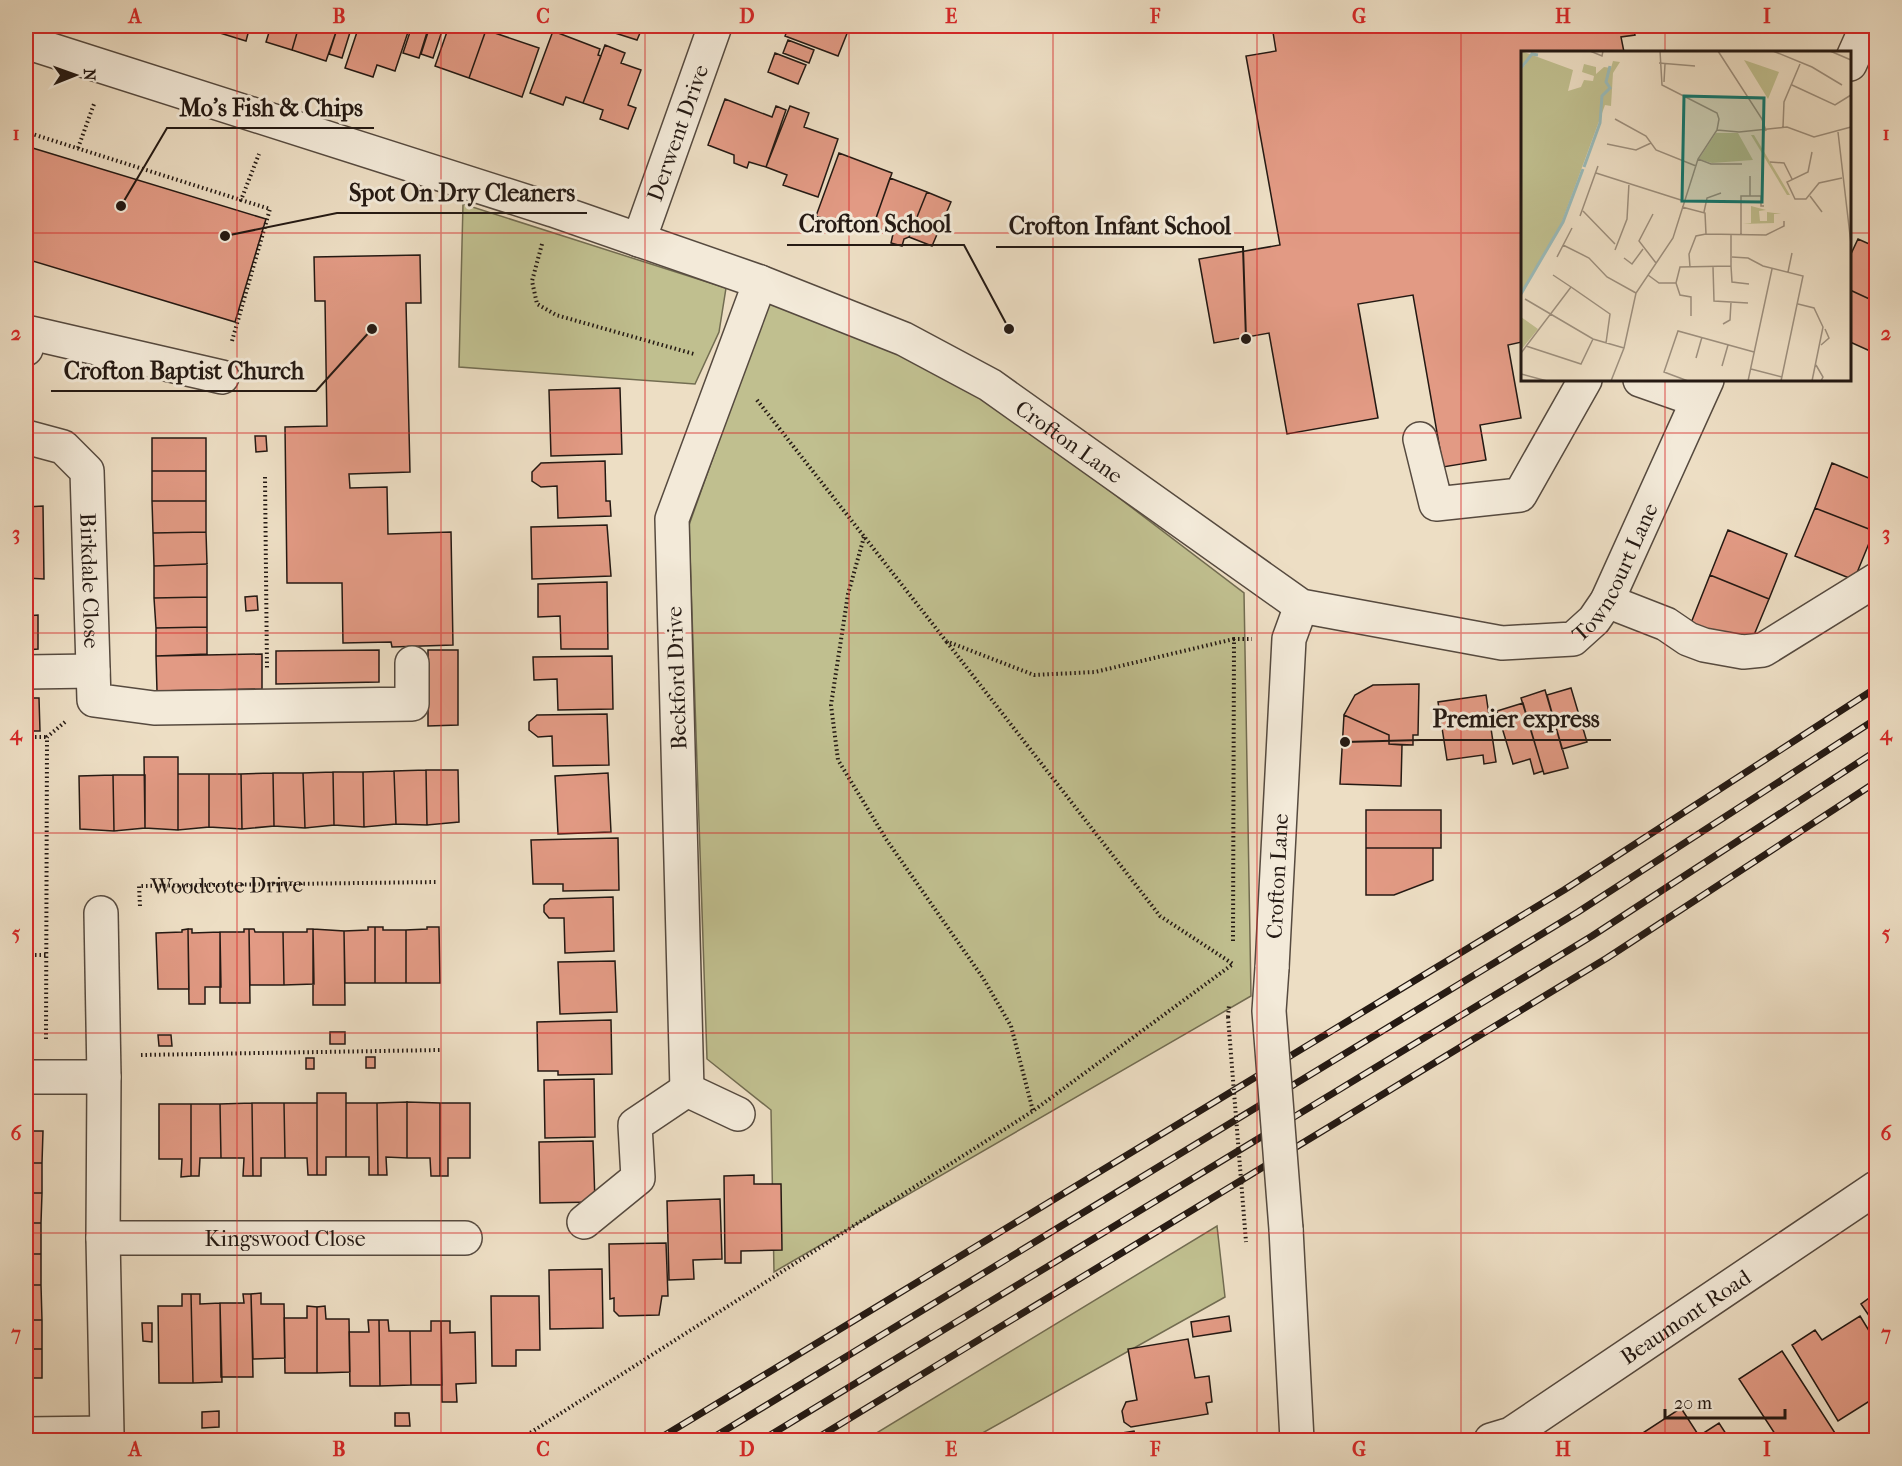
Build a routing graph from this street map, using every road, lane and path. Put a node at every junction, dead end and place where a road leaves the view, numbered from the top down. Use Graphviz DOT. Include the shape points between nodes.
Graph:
graph roads {
  1 [pos="715,26"];
  2 [pos="1867,26"];
  3 [pos="26,42"];
  4 [pos="1851,62"];
  5 [pos="108,66"];
  6 [pos="272,119"];
  7 [pos="26,132"];
  8 [pos="78,148"];
  9 [pos="241,200"];
  10 [pos="553,210"];
  11 [pos="639,240"];
  12 [pos="760,282"];
  13 [pos="26,349"];
  14 [pos="730,364"];
  15 [pos="222,377"];
  16 [pos="1584,381"];
  17 [pos="1646,381"];
  18 [pos="1702,390"];
  19 [pos="26,437"];
  20 [pos="1420,439"];
  21 [pos="265,477"];
  22 [pos="865,537"];
  23 [pos="1876,580"];
  24 [pos="1607,601"];
  25 [pos="1301,606"];
  26 [pos="1234,639"];
  27 [pos="1289,639"];
  28 [pos="946,642"];
  29 [pos="412,663"];
  30 [pos="26,672"];
  31 [pos="94,685"];
  32 [pos="268,706"];
  33 [pos="26,737"];
  34 [pos="47,737"];
  35 [pos="436,882"];
  36 [pos="140,909"];
  37 [pos="101,913"];
  38 [pos="26,955"];
  39 [pos="47,955"];
  40 [pos="1233,964"];
  41 [pos="1232,975"];
  42 [pos="1230,996"];
  43 [pos="440,1050"];
  44 [pos="104,1066"];
  45 [pos="36,1077"];
  46 [pos="687,1089"];
  47 [pos="1033,1111"];
  48 [pos="738,1114"];
  49 [pos="1876,1188"];
  50 [pos="584,1222"];
  51 [pos="103,1238"];
  52 [pos="465,1238"];
  53 [pos="1246,1242"];
  54 [pos="26,1434"];
  55 [pos="109,1437"];
  56 [pos="519,1440"];
  57 [pos="1297,1440"];
  58 [pos="1491,1440"];
  1 -- 11 [label="street, Derwent Drive"];
  2 -- 4 [label="street"];
  3 -- 5 [label="street, Crofton Lane"];
  5 -- 6 [label="street, Crofton Lane"];
  5 -- 8 [label="path"];
  6 -- 9 [label="path"];
  6 -- 10 [label="street, Crofton Lane"];
  7 -- 8 [label="path"];
  8 -- 9 [label="path"];
  9 -- 15 [label="path" via="270,208"];
  10 -- 11 [label="street, Crofton Lane"];
  10 -- 14 [label="path" via="532,281 537,304 556,315"];
  11 -- 12 [label="street, Crofton Lane"];
  12 -- 14 [label="street, Beckford Drive"];
  12 -- 25 [label="street, Crofton Lane" via="904,339 990,385"];
  13 -- 15 [label="street" via="31,333"];
  14 -- 22 [label="path"];
  14 -- 46 [label="street, Beckford Drive" via="672,519"];
  16 -- 20 [label="street" via="1520,495 1436,504"];
  17 -- 18 [label="street"];
  18 -- 24 [label="street, Towncourt Lane"];
  19 -- 31 [label="street, Birkdale Close" via="63,447 87,471"];
  21 -- 32 [label="path"];
  22 -- 28 [label="path"];
  22 -- 47 [label="path" via="848,594 831,705 838,760 1011,1026"];
  23 -- 24 [label="street" via="1763,650 1743,652 1688,639 1666,624"];
  24 -- 25 [label="street, Towncourt Lane" via="1573,639 1502,643"];
  25 -- 27 [label="street, Crofton Lane"];
  26 -- 27 [label="path"];
  26 -- 28 [label="path" via="1095,672 1034,675"];
  26 -- 40 [label="path"];
  27 -- 57 [label="street, Crofton Lane, bridge" via="1269,1011"];
  28 -- 40 [label="path" via="1160,916"];
  29 -- 32 [label="street" via="412,704"];
  30 -- 31 [label="street"];
  31 -- 32 [label="street" via="154,708"];
  31 -- 34 [label="path"];
  33 -- 34 [label="path"];
  34 -- 39 [label="path"];
  35 -- 36 [label="path, Woodcote Drive" via="139,886"];
  37 -- 44 [label="street"];
  38 -- 39 [label="path"];
  39 -- 45 [label="path"];
  40 -- 41 [label="path"];
  40 -- 47 [label="path"];
  42 -- 53 [label="path, bridge" via="1228,1017"];
  43 -- 44 [label="path"];
  44 -- 45 [label="street"];
  44 -- 51 [label="street"];
  46 -- 48 [label="street"];
  46 -- 50 [label="street" via="635,1125 638,1178"];
  47 -- 56 [label="path"];
  49 -- 58 [label="street, Beaumont Road" via="1511,1434"];
  51 -- 52 [label="street, Kingswood Close"];
  51 -- 55 [label="street"];
  54 -- 55 [label="street"];
}
